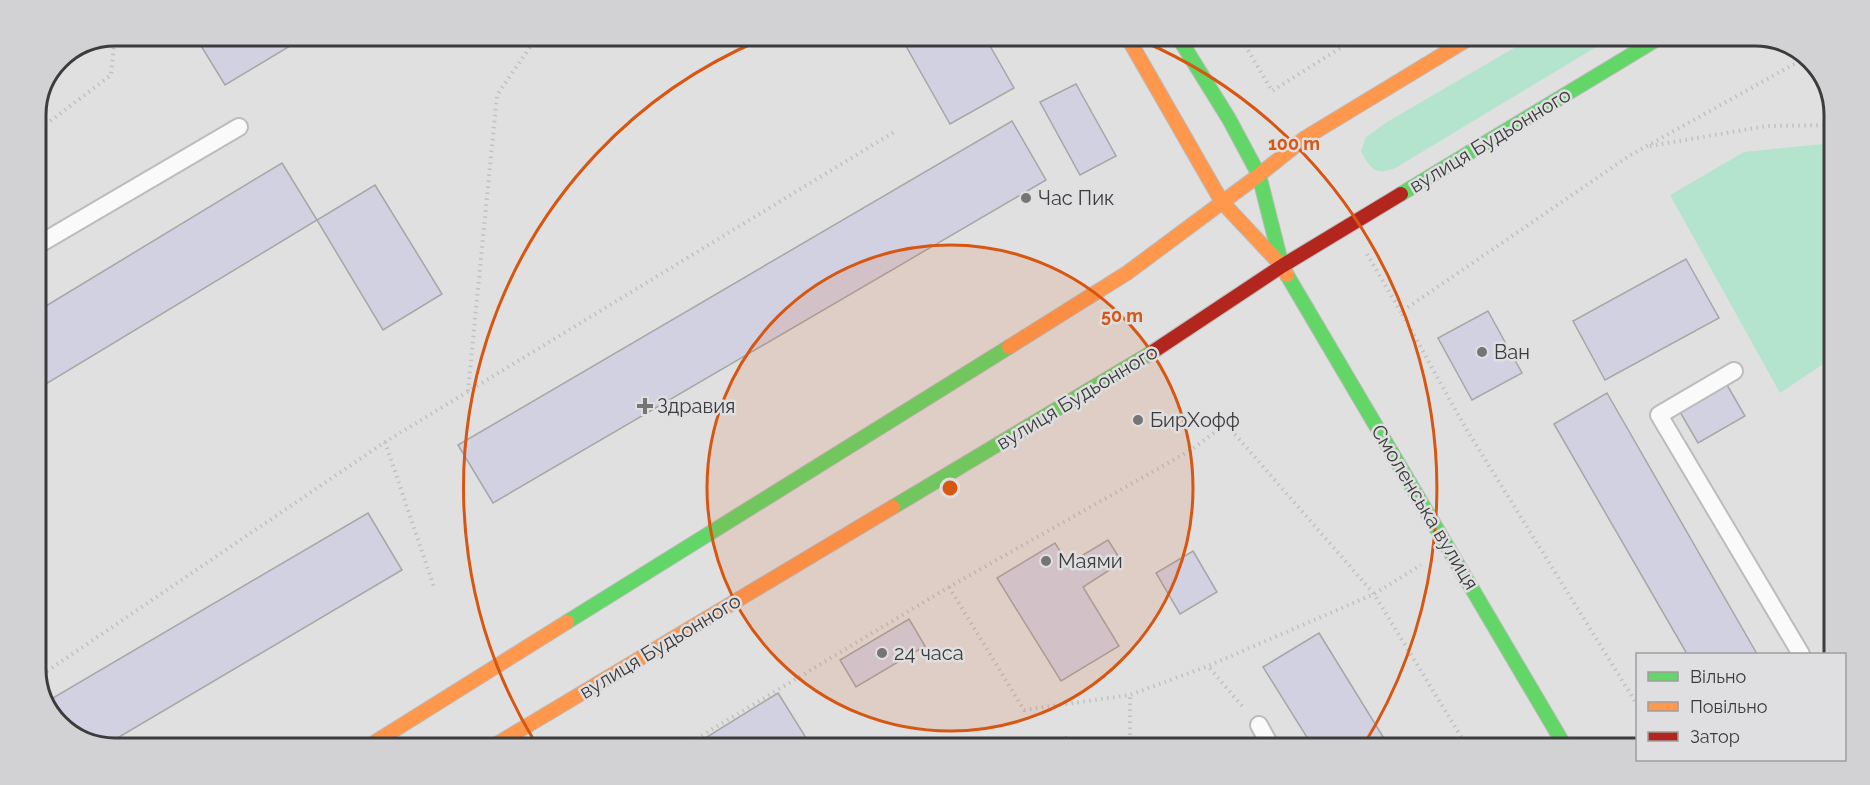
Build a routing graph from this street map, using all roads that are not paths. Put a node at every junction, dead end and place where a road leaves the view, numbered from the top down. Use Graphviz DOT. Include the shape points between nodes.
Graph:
graph roads {
  1 [pos="1132,46"];
  2 [pos="1184,46"];
  3 [pos="1458,46"];
  4 [pos="1647,46"];
  5 [pos="239,127"];
  6 [pos="1259,175"];
  7 [pos="1222,202"];
  8 [pos="47,240"];
  9 [pos="1282,266"];
  10 [pos="1734,371"];
  11 [pos="1800,653"];
  12 [pos="1259,725"];
  13 [pos="382,738"];
  14 [pos="505,738"];
  15 [pos="1266,738"];
  16 [pos="1560,738"];
  1 -- 7 [label="main road, Смоленська вулиця"];
  2 -- 6 [label="main road, Смоленська вулиця"];
  3 -- 6 [label="main road" via="1305,138"];
  4 -- 9 [label="main road, вулиця Будьонного"];
  5 -- 8 [label="lane"];
  6 -- 7 [label="main road"];
  6 -- 9 [label="main road, Смоленська вулиця"];
  7 -- 9 [label="main road, Смоленська вулиця"];
  7 -- 13 [label="main road" via="1127,273"];
  9 -- 14 [label="main road, вулиця Будьонного" via="1172,340"];
  9 -- 16 [label="main road, Смоленська вулиця"];
  10 -- 11 [label="lane" via="1659,415"];
  12 -- 15 [label="lane"];
}
